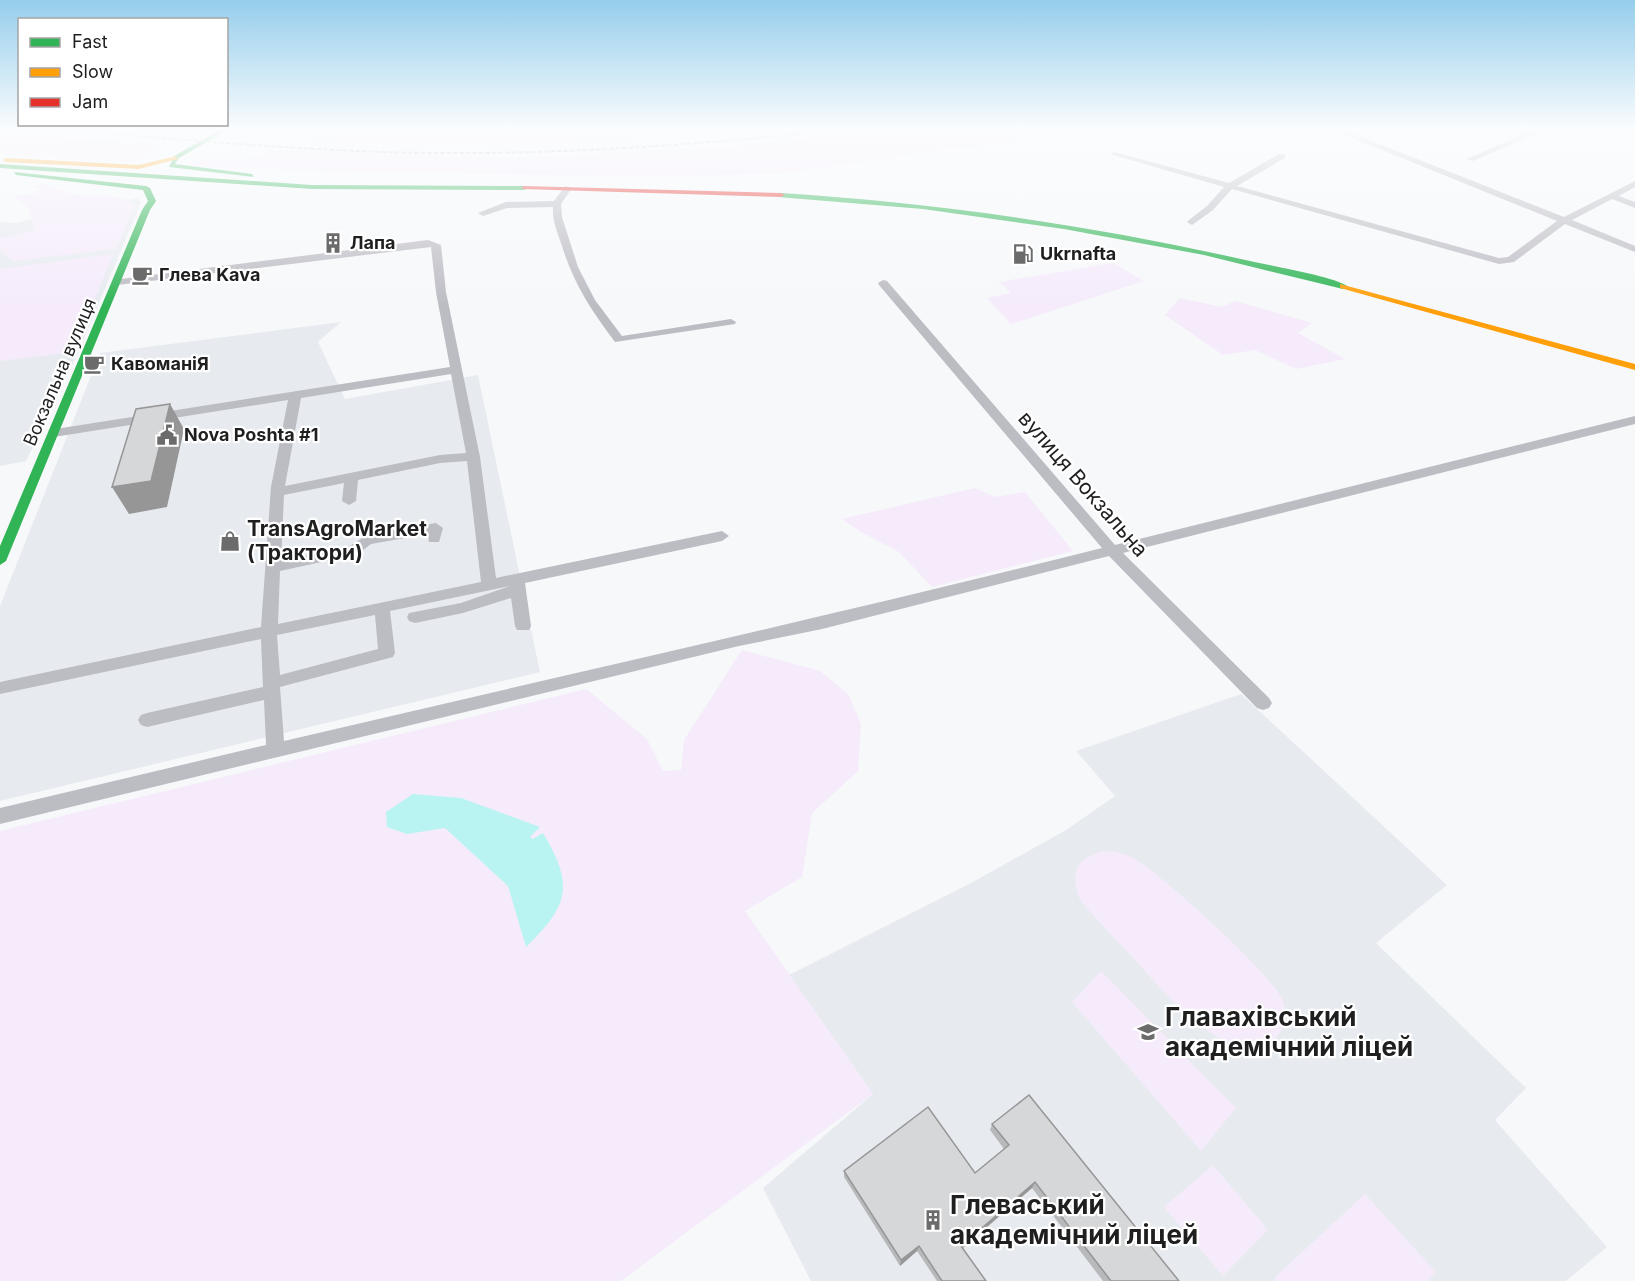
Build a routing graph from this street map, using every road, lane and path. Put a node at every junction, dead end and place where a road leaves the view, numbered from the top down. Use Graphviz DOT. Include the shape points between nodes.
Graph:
graph roads {
  1 [pos="90,188"];
  2 [pos="127,188"];
  3 [pos="356,188"];
  4 [pos="359,188"];
  5 [pos="568,188"];
  6 [pos="755,188"];
  7 [pos="1228,188"];
  8 [pos="1236,188"];
  9 [pos="1485,188"];
  10 [pos="1627,188"];
  11 [pos="133,189"];
  12 [pos="1611,196"];
  13 [pos="557,204"];
  14 [pos="1635,205"];
  15 [pos="483,213"];
  16 [pos="1564,220"];
  17 [pos="1192,222"];
  18 [pos="1635,249"];
  19 [pos="220,270"];
  20 [pos="117,282"];
  21 [pos="883,284"];
  22 [pos="185,285"];
  23 [pos="731,322"];
  24 [pos="1635,356"];
  25 [pos="1635,367"];
  26 [pos="456,370"];
  27 [pos="295,395"];
  28 [pos="1635,420"];
  29 [pos="54,433"];
  30 [pos="473,457"];
  31 [pos="351,476"];
  32 [pos="278,492"];
  33 [pos="349,501"];
  34 [pos="722,536"];
  35 [pos="434,539"];
  36 [pos="1112,551"];
  37 [pos="0,561"];
  38 [pos="273,568"];
  39 [pos="489,585"];
  40 [pos="517,585"];
  41 [pos="382,608"];
  42 [pos="415,617"];
  43 [pos="523,626"];
  44 [pos="269,632"];
  45 [pos="272,687"];
  46 [pos="0,688"];
  47 [pos="1263,703"];
  48 [pos="147,720"];
  49 [pos="275,751"];
  50 [pos="0,816"];
  1 -- 11 [label="main road"];
  2 -- 11 [label="main road"];
  3 -- 4 [label="main road"];
  4 -- 5 [label="main road"];
  5 -- 13 [label="street"];
  5 -- 25 [label="main road" via="846,200 1053,223 1333,283"];
  6 -- 24 [label="main road" via="989,207 1126,229 1283,263"];
  7 -- 17 [label="street"];
  8 -- 16 [label="street" via="1499,261 1511,260"];
  9 -- 16 [label="street"];
  10 -- 12 [label="street"];
  11 -- 20 [label="main road, Вокзальна вулиця" via="151,196 152,201"];
  12 -- 14 [label="street"];
  12 -- 16 [label="street"];
  13 -- 15 [label="street" via="506,205"];
  13 -- 23 [label="street" via="557,217 573,267 590,301 620,340"];
  16 -- 18 [label="street"];
  19 -- 20 [label="street"];
  19 -- 22 [label="street" via="218,280"];
  19 -- 26 [label="street" via="434,243"];
  20 -- 29 [label="main road, Вокзальна вулиця"];
  21 -- 36 [label="street, вулиця Вокзальна"];
  26 -- 27 [label="street"];
  26 -- 30 [label="street"];
  27 -- 29 [label="street" via="161,421"];
  27 -- 32 [label="street"];
  28 -- 36 [label="street"];
  29 -- 37 [label="main road, Вокзальна вулиця"];
  30 -- 31 [label="street" via="440,459"];
  30 -- 39 [label="street"];
  31 -- 32 [label="street"];
  31 -- 33 [label="street"];
  32 -- 38 [label="street"];
  34 -- 40 [label="street"];
  35 -- 38 [label="street" via="436,528 367,540 353,551"];
  36 -- 47 [label="street, вулиця Вокзальна"];
  36 -- 49 [label="street"];
  38 -- 44 [label="street"];
  39 -- 40 [label="street"];
  39 -- 41 [label="street"];
  40 -- 42 [label="street" via="463,608"];
  40 -- 43 [label="street"];
  41 -- 44 [label="street"];
  41 -- 45 [label="street" via="387,653"];
  44 -- 45 [label="street"];
  44 -- 46 [label="street"];
  45 -- 48 [label="street"];
  45 -- 49 [label="street"];
  49 -- 50 [label="street"];
}
